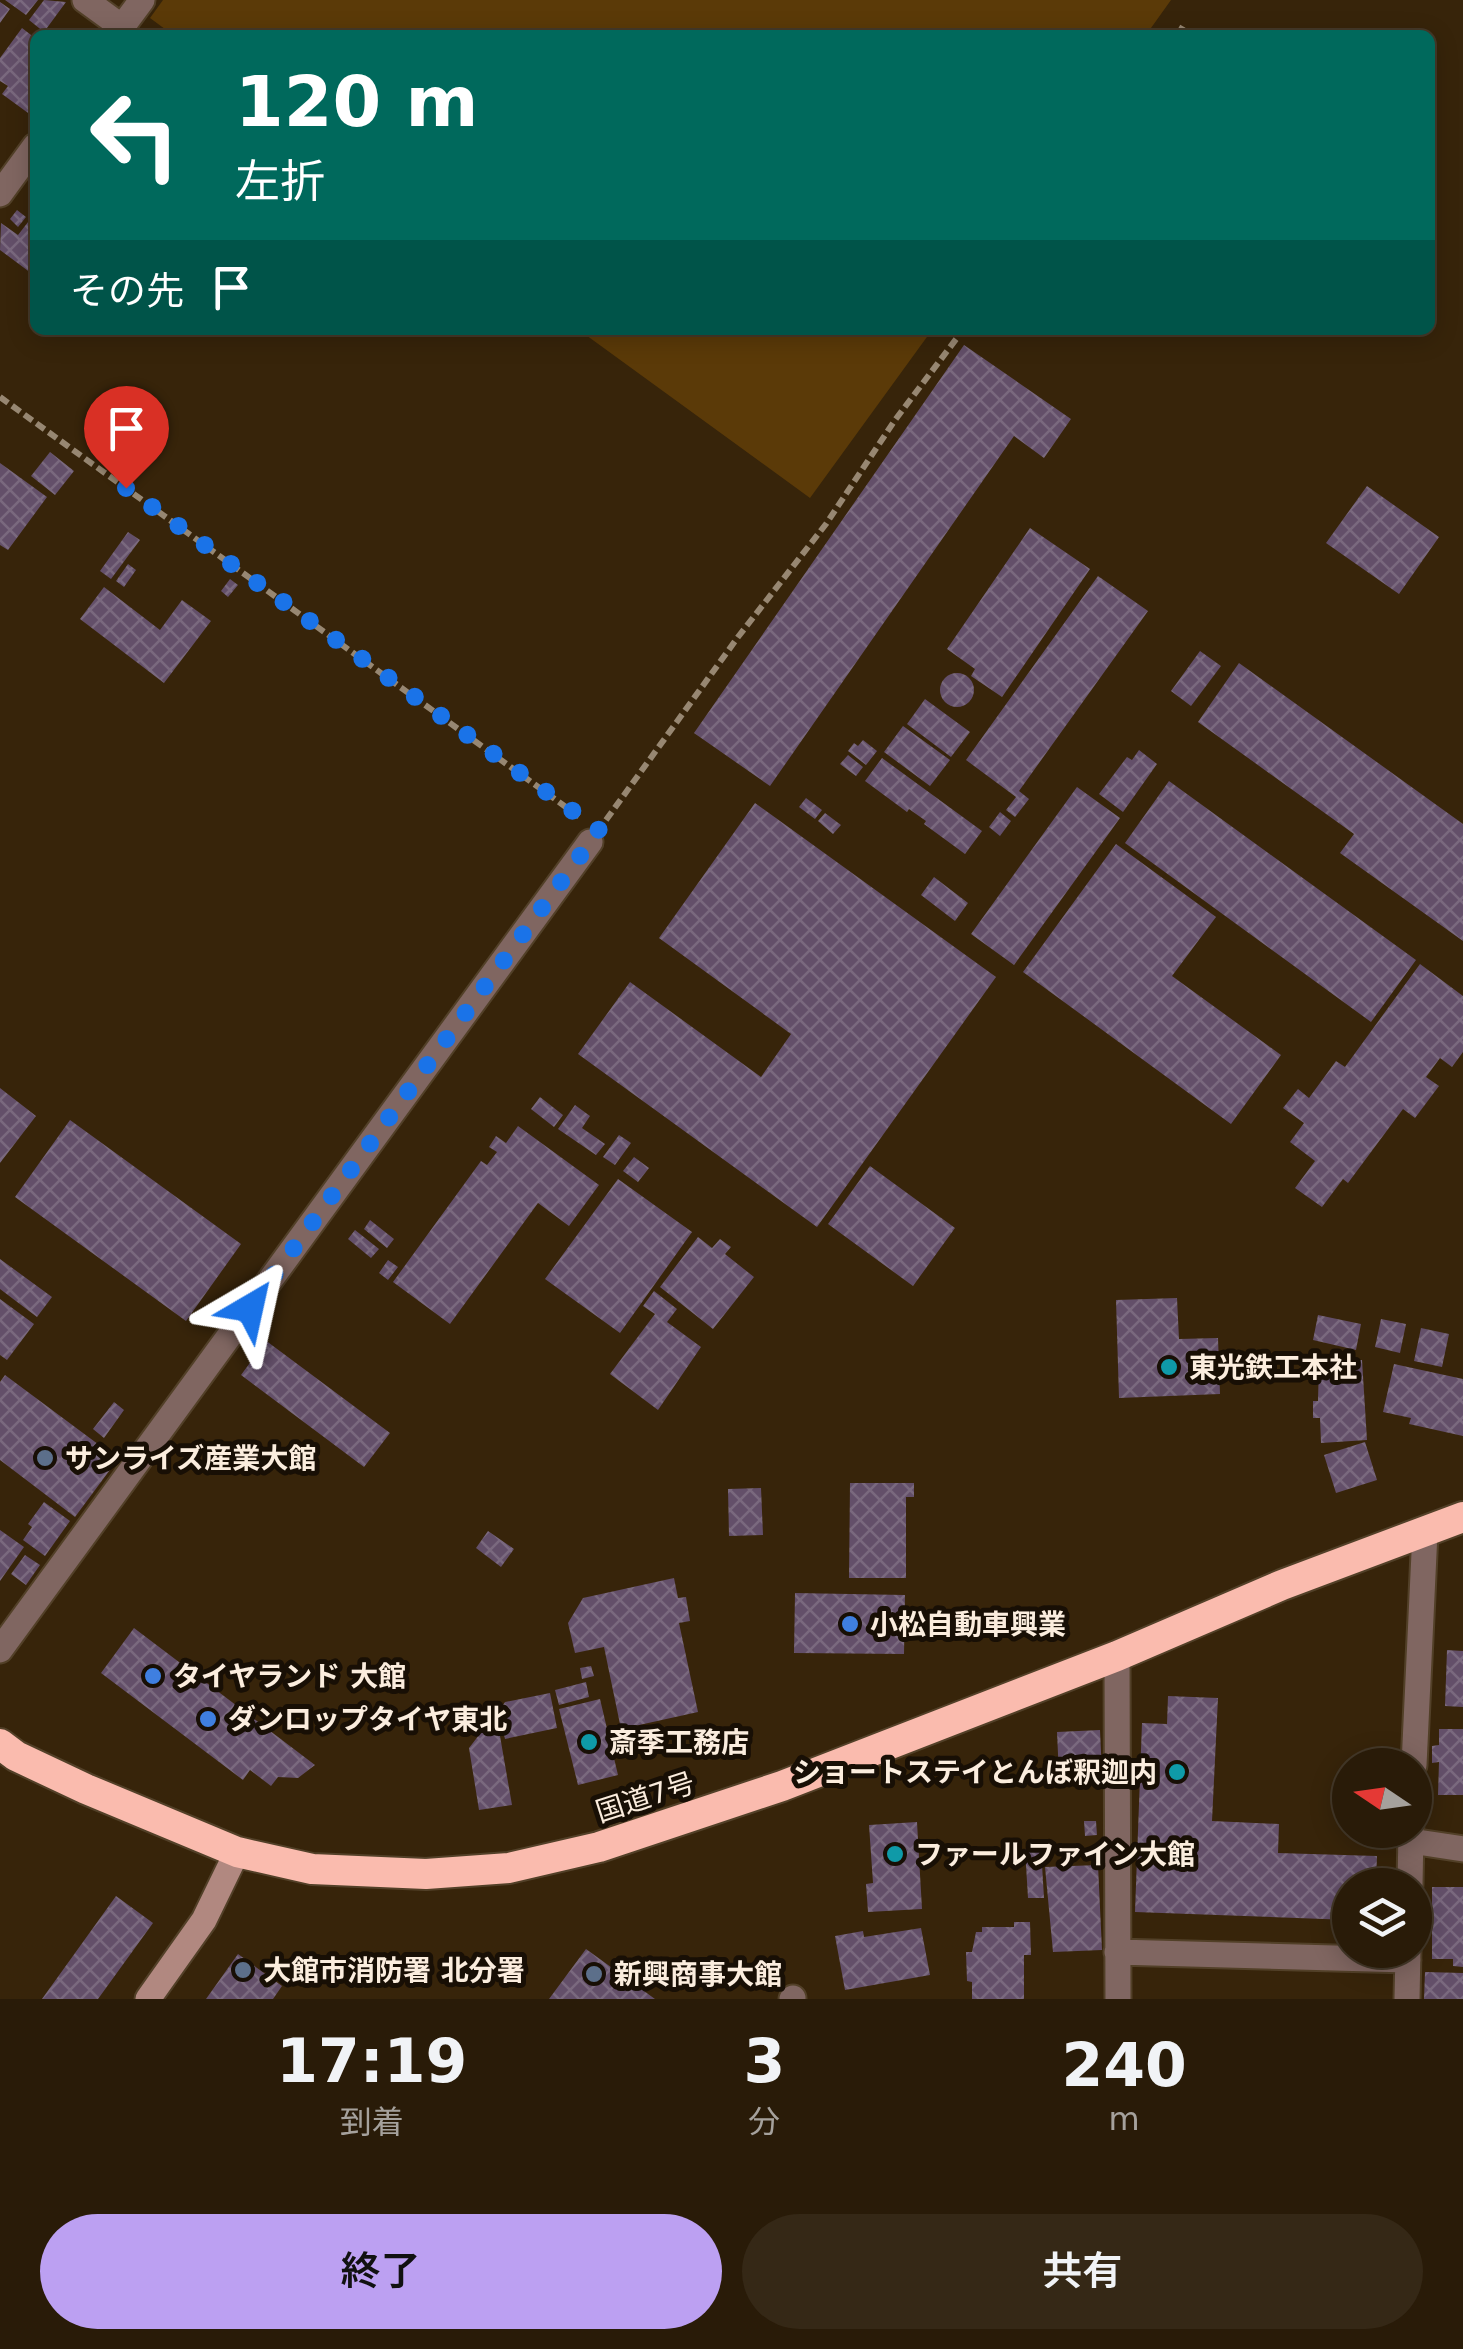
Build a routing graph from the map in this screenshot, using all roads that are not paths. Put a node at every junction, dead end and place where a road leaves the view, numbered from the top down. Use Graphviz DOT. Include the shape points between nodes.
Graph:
graph roads {
  1 [pos="86,0"];
  2 [pos="142,0"];
  3 [pos="118,30"];
  4 [pos="120,30"];
  5 [pos="30,153"];
  6 [pos="0,194"];
  7 [pos="594,836"];
  8 [pos="1463,1518"];
  9 [pos="1425,1532"];
  10 [pos="0,1650"];
  11 [pos="1117,1656"];
  12 [pos="0,1744"];
  13 [pos="1415,1748"];
  14 [pos="1432,1841"];
  15 [pos="1463,1849"];
  16 [pos="237,1852"];
  17 [pos="1117,1952"];
  18 [pos="1332,1954"];
  19 [pos="1408,1968"];
  20 [pos="148,1999"];
  21 [pos="1118,1999"];
  22 [pos="1407,1999"];
  1 -- 3 [label="street"];
  2 -- 4 [label="street"];
  5 -- 6 [label="street"];
  7 -- 10 [label="street"];
  8 -- 9 [label="highway, 国道7号"];
  9 -- 11 [label="highway, 国道7号"];
  9 -- 13 [label="street"];
  11 -- 16 [label="highway, 国道7号" via="782,1786 509,1868 426,1874 312,1868"];
  11 -- 17 [label="street"];
  12 -- 16 [label="highway, 国道7号" via="86,1789"];
  14 -- 15 [label="street"];
  16 -- 20 [label="main road" via="204,1920"];
  17 -- 18 [label="street"];
  17 -- 21 [label="street"];
  19 -- 22 [label="street"];
}
